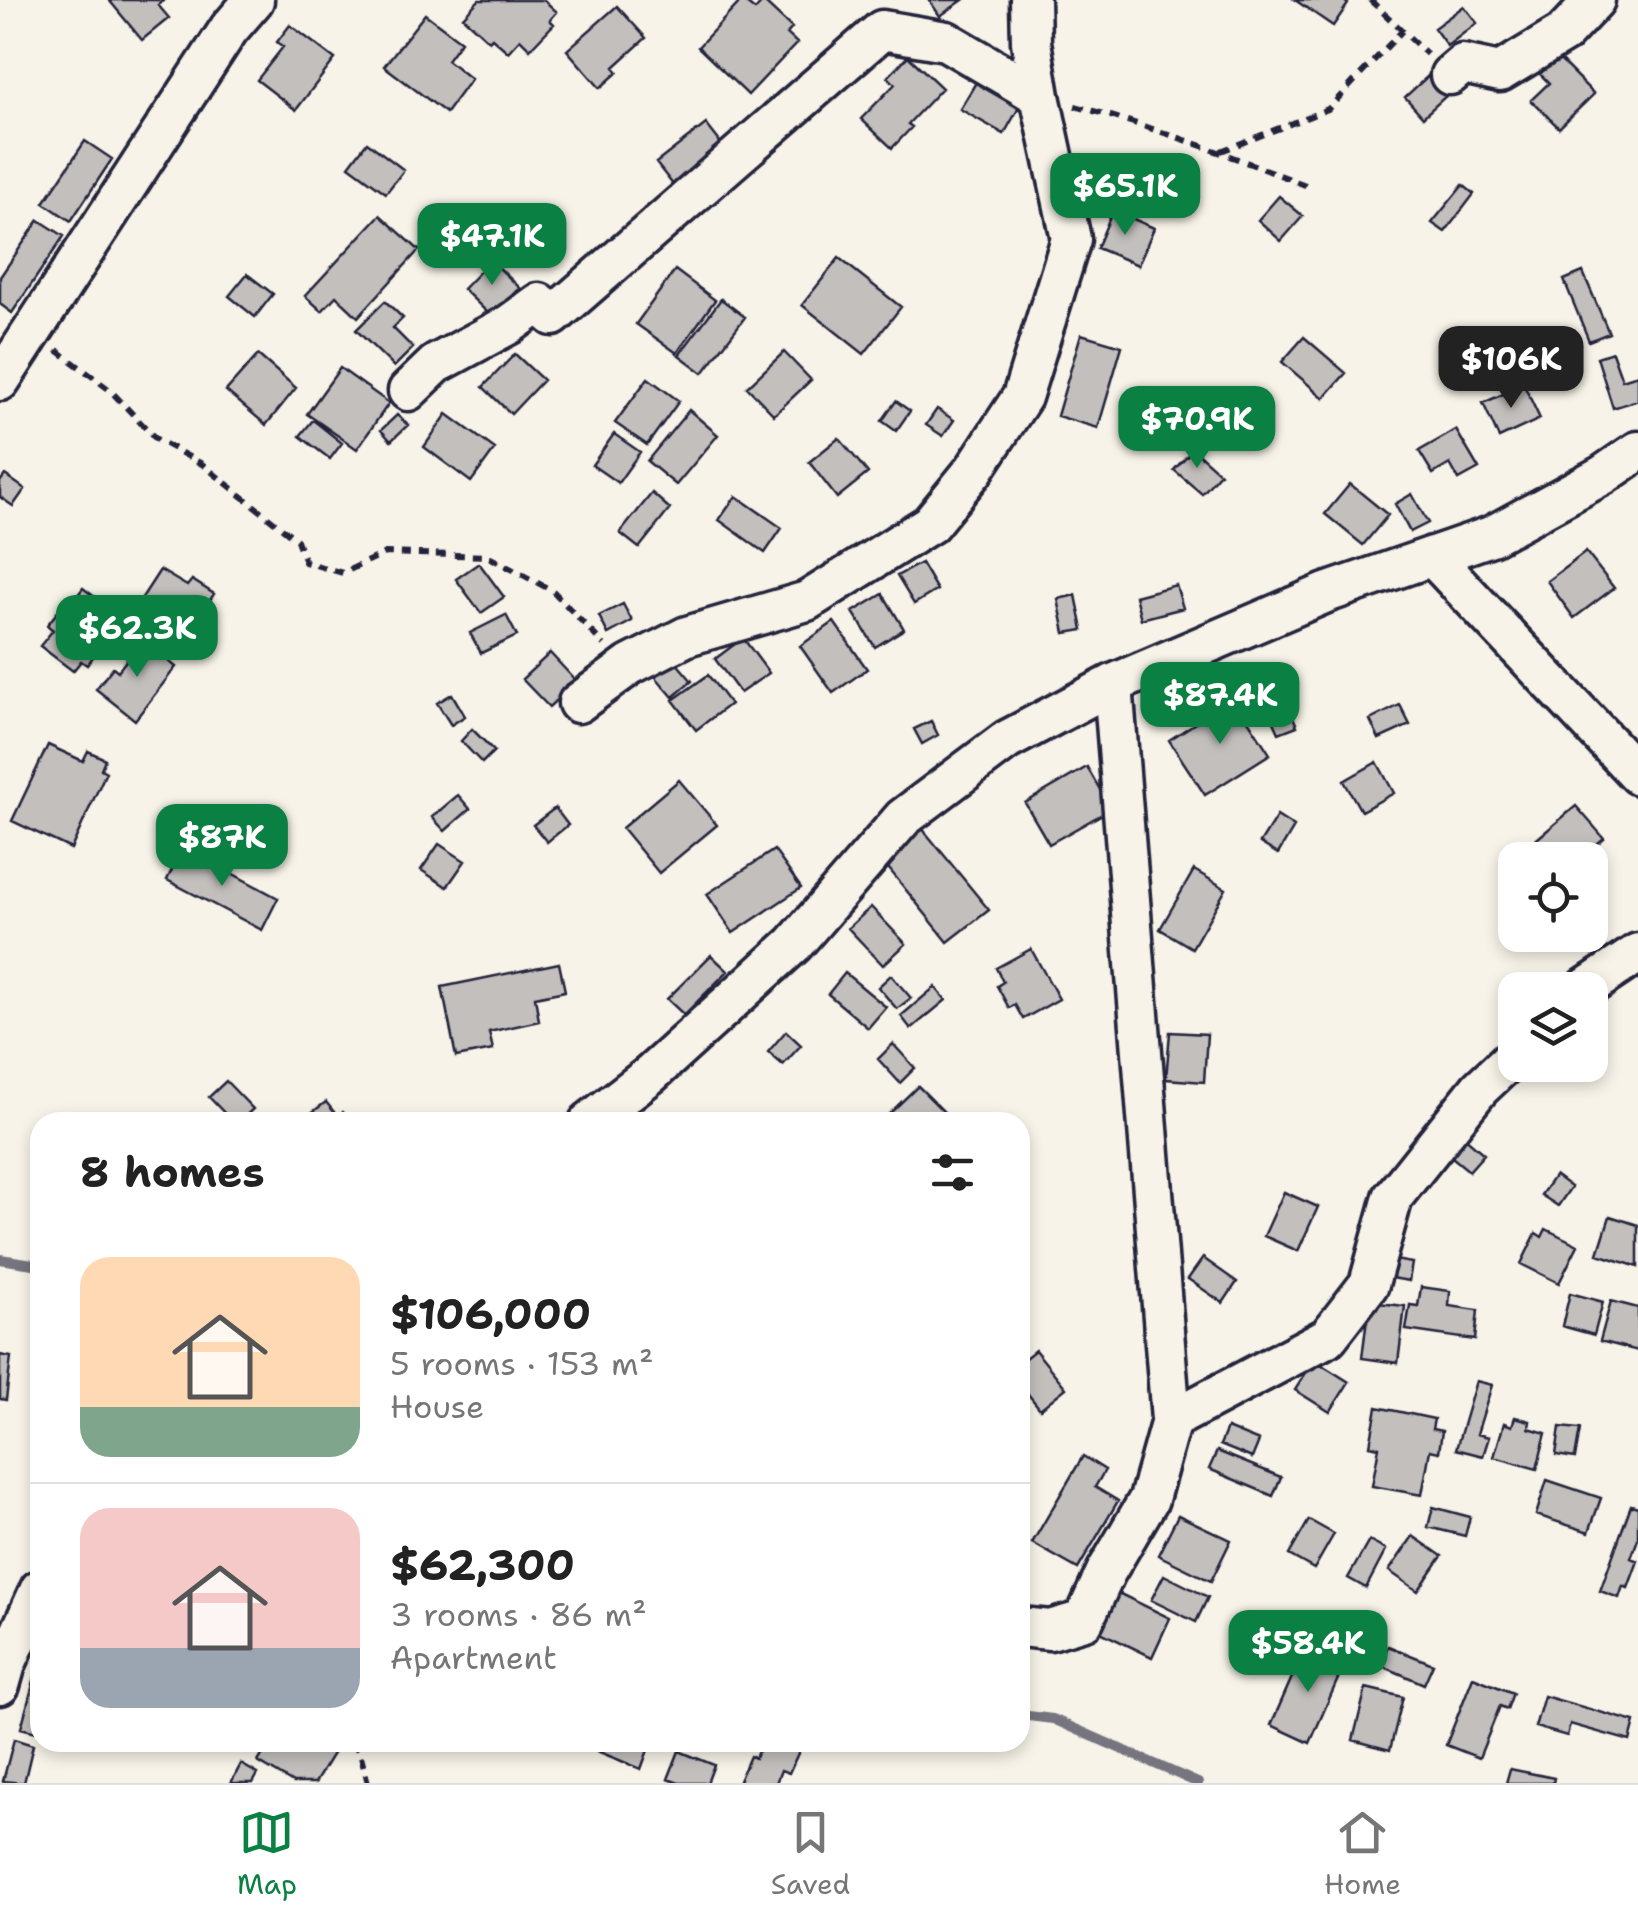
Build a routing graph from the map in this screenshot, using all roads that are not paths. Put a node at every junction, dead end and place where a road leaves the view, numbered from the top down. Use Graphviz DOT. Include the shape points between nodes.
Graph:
graph roads {
  1 [pos="254,0"];
  2 [pos="1030,0"];
  3 [pos="1595,0"];
  4 [pos="877,15"];
  5 [pos="1450,74"];
  6 [pos="1040,96"];
  7 [pos="0,381"];
  8 [pos="408,392"];
  9 [pos="1638,451"];
  10 [pos="1432,556"];
  11 [pos="1113,684"];
  12 [pos="578,703"];
  13 [pos="1638,776"];
  14 [pos="1638,953"];
  15 [pos="1608,973"];
  16 [pos="1498,1071"];
  17 [pos="610,1112"];
  18 [pos="1171,1420"];
  19 [pos="30,1611"];
  20 [pos="1030,1627"];
  21 [pos="0,1685"];
  1 -- 7 [label="street" via="228,29"];
  2 -- 6 [label="street"];
  3 -- 5 [label="street" via="1563,34 1500,72 1463,64"];
  4 -- 6 [label="street" via="946,41"];
  4 -- 8 [label="street" via="554,316 539,303 436,364"];
  6 -- 12 [label="street" via="1071,239 1022,397 974,470 930,524 807,601 687,636"];
  9 -- 10 [label="street" via="1491,536"];
  10 -- 11 [label="street" via="1326,593"];
  10 -- 13 [label="street"];
  11 -- 17 [label="street" via="1007,740 903,818 794,944"];
  11 -- 18 [label="street"];
  14 -- 15 [label="street"];
  16 -- 18 [label="street" via="1393,1197 1369,1284 1328,1337"];
  18 -- 20 [label="street" via="1149,1499 1084,1620 1050,1630"];
  19 -- 21 [label="street"];
}
